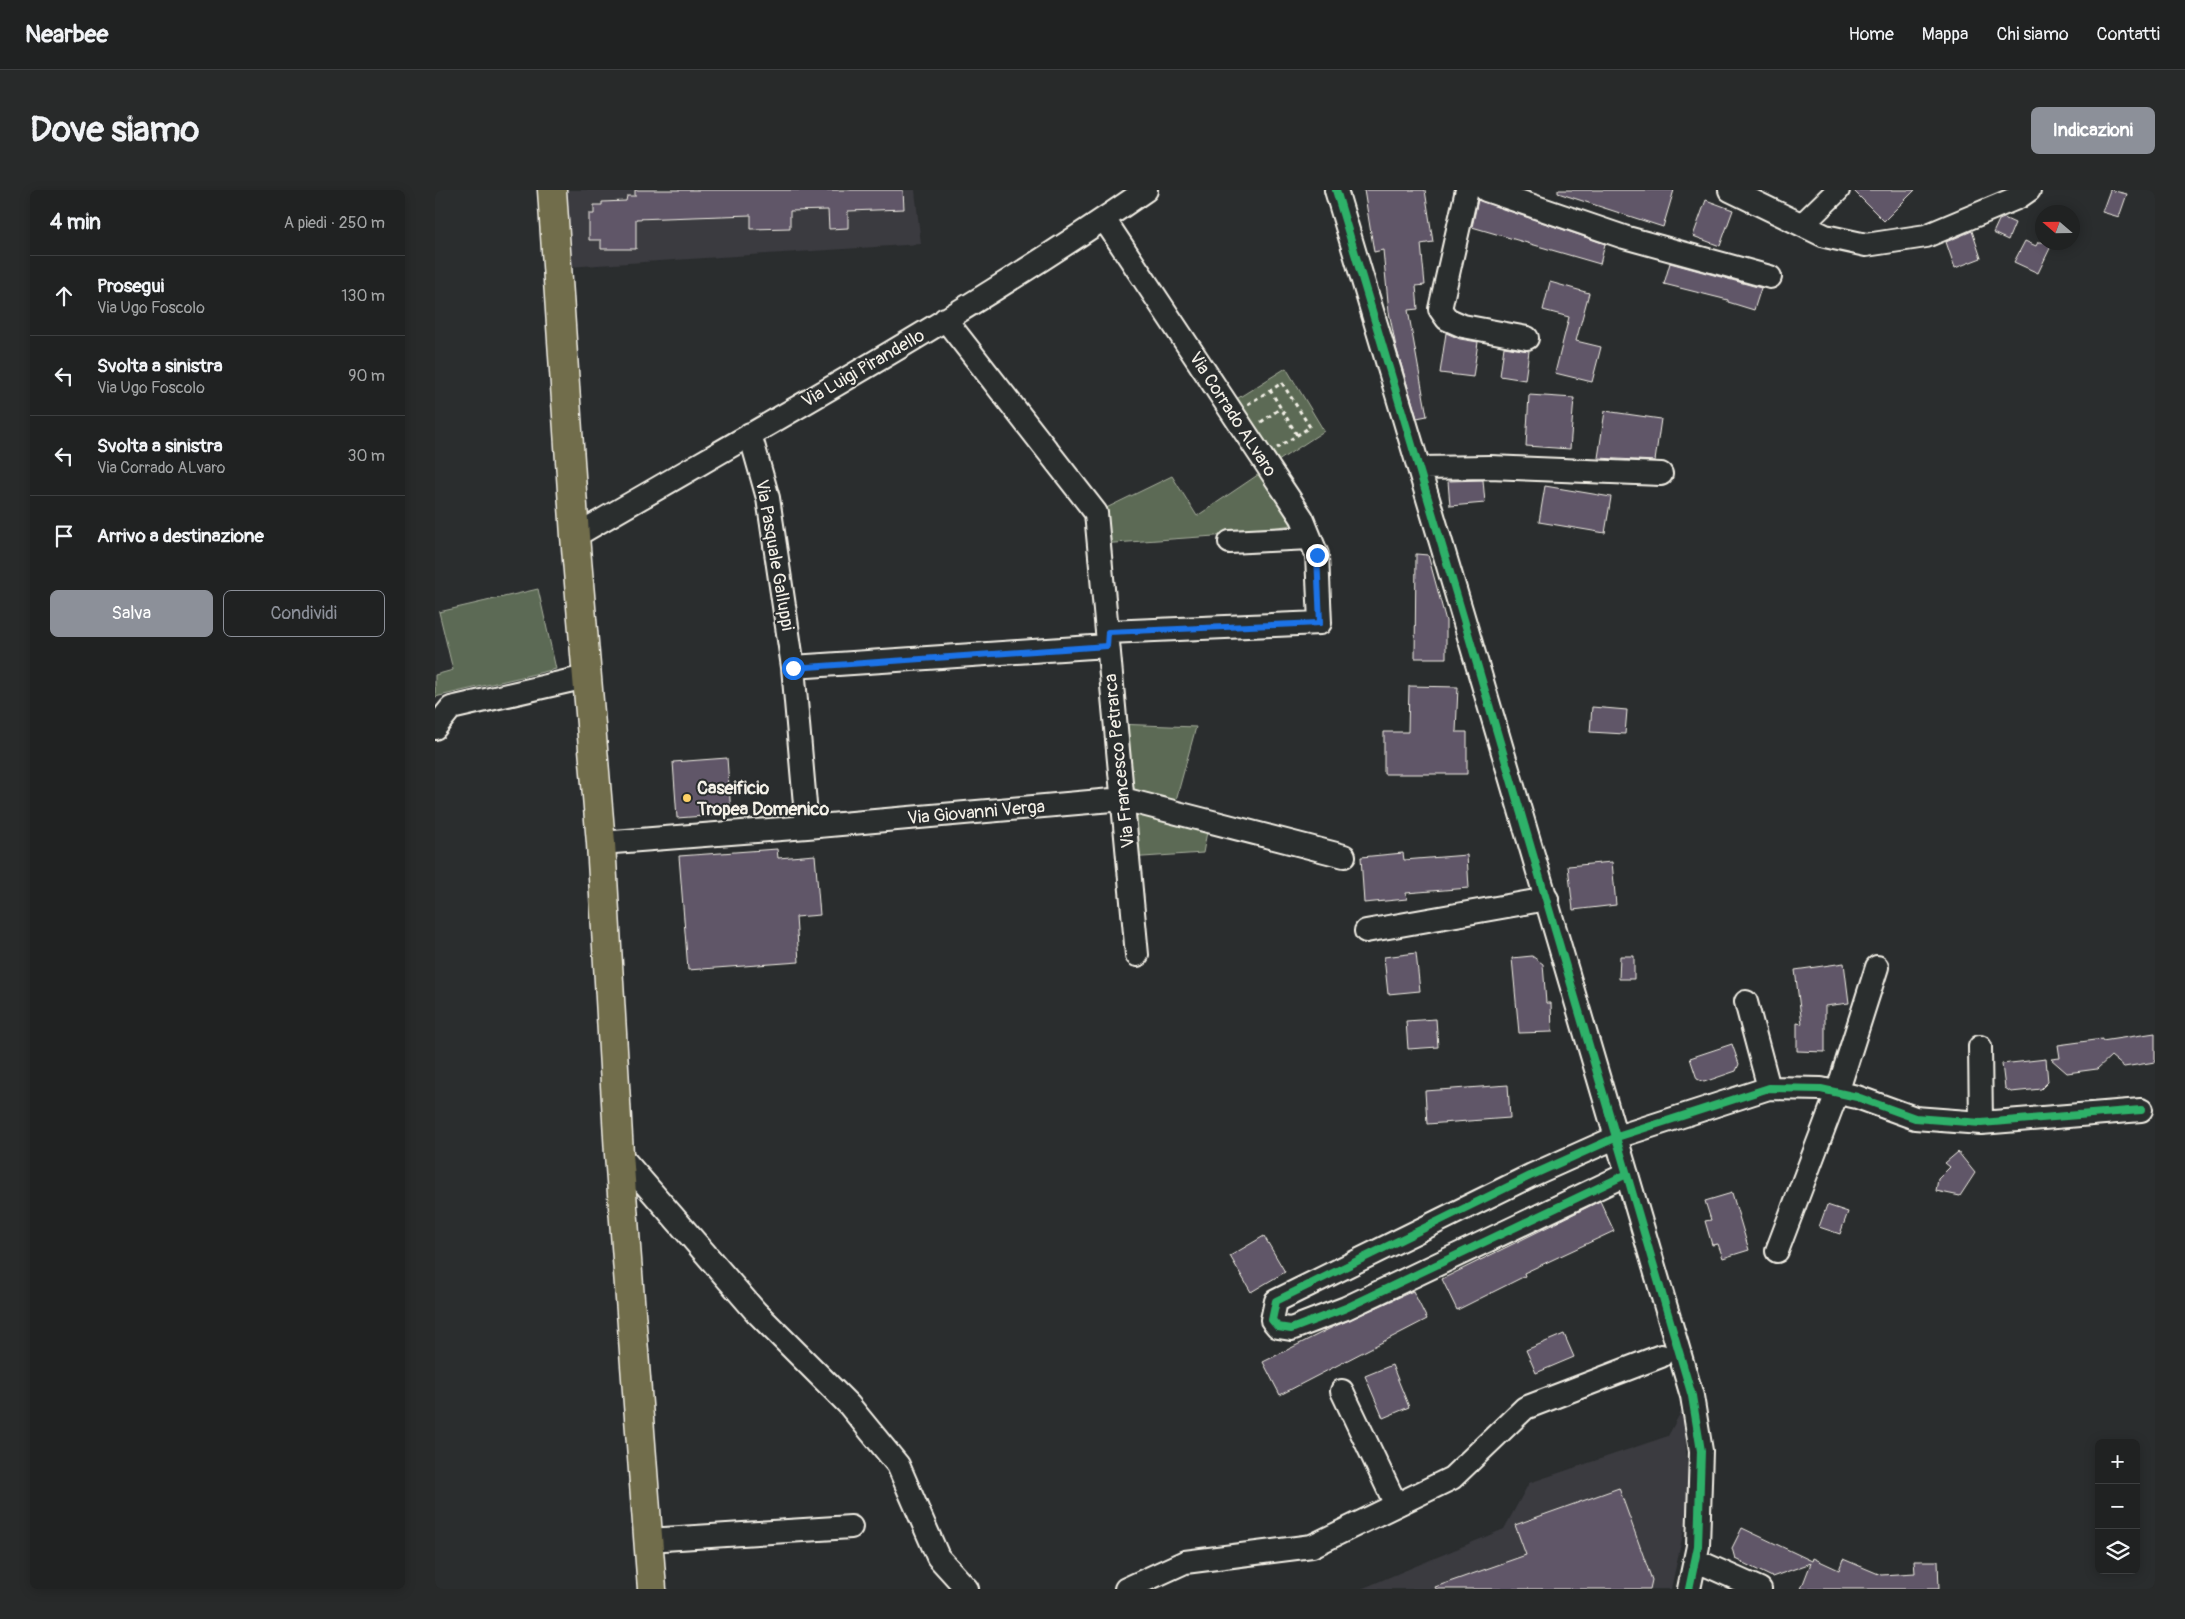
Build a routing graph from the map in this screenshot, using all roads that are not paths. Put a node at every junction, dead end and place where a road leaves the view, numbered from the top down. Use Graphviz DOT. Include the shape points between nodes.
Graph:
graph roads {
  1 [pos="552,190"];
  2 [pos="1146,190"];
  3 [pos="1336,190"];
  4 [pos="1467,190"];
  5 [pos="1486,190"];
  6 [pos="1730,190"];
  7 [pos="1838,190"];
  8 [pos="2029,190"];
  9 [pos="1104,219"];
  10 [pos="1803,224"];
  11 [pos="1770,277"];
  12 [pos="945,319"];
  13 [pos="1527,338"];
  14 [pos="750,434"];
  15 [pos="1419,468"];
  16 [pos="1661,474"];
  17 [pos="575,536"];
  18 [pos="1310,538"];
  19 [pos="1229,542"];
  20 [pos="1107,639"];
  21 [pos="793,668"];
  22 [pos="586,677"];
  23 [pos="435,728"];
  24 [pos="1123,799"];
  25 [pos="807,827"];
  26 [pos="601,843"];
  27 [pos="1344,856"];
  28 [pos="1547,899"];
  29 [pos="1366,931"];
  30 [pos="1137,955"];
  31 [pos="1877,967"];
  32 [pos="1746,1002"];
  33 [pos="1980,1047"];
  34 [pos="1769,1088"];
  35 [pos="1837,1093"];
  36 [pos="2141,1110"];
  37 [pos="1981,1124"];
  38 [pos="1617,1137"];
  39 [pos="619,1154"];
  40 [pos="1627,1174"];
  41 [pos="1777,1250"];
  42 [pos="1661,1356"];
  43 [pos="1342,1391"];
  44 [pos="1396,1505"];
  45 [pos="851,1527"];
  46 [pos="648,1540"];
  47 [pos="1695,1560"];
  48 [pos="652,1589"];
  49 [pos="967,1589"];
  50 [pos="1126,1589"];
  51 [pos="1689,1589"];
  52 [pos="1760,1589"];
  1 -- 17 [label="main road"];
  2 -- 9 [label="street, Via Luigi Pirandello"];
  3 -- 15 [label="street"];
  4 -- 13 [label="street" via="1440,309 1447,319 1463,326"];
  5 -- 11 [label="street" via="1624,236"];
  6 -- 10 [label="street"];
  7 -- 10 [label="street"];
  8 -- 10 [label="street" via="1926,236 1866,245 1825,236"];
  9 -- 12 [label="street, Via Luigi Pirandello"];
  9 -- 18 [label="street, Via Corrado ALvaro" via="1302,518"];
  12 -- 14 [label="street, Via Luigi Pirandello"];
  12 -- 20 [label="street, Via Francesco Petrarca" via="1096,513"];
  14 -- 17 [label="street, Via Luigi Pirandello"];
  14 -- 21 [label="street, Via Pasquale Galluppi" via="768,498"];
  15 -- 16 [label="street" via="1490,467"];
  15 -- 28 [label="street"];
  17 -- 22 [label="main road"];
  18 -- 19 [label="street"];
  18 -- 20 [label="street, Via Corrado ALvaro" via="1317,555 1320,623"];
  20 -- 21 [label="street"];
  20 -- 24 [label="street, Via Francesco Petrarca"];
  21 -- 25 [label="street, Via Pasquale Galluppi"];
  22 -- 23 [label="street" via="451,708"];
  22 -- 26 [label="main road"];
  24 -- 25 [label="street, Via Giovanni Verga"];
  24 -- 27 [label="street, Via Giovanni Verga"];
  24 -- 30 [label="street, Via Francesco Petrarca"];
  25 -- 26 [label="street, Via Giovanni Verga"];
  26 -- 39 [label="main road"];
  28 -- 29 [label="street"];
  28 -- 38 [label="street"];
  31 -- 35 [label="street"];
  32 -- 34 [label="street"];
  33 -- 37 [label="street"];
  34 -- 35 [label="street"];
  34 -- 38 [label="street"];
  35 -- 37 [label="street" via="1915,1118"];
  35 -- 41 [label="street"];
  36 -- 37 [label="street"];
  38 -- 40 [label="street"];
  38 -- 40 [label="street" via="1532,1175 1276,1301 1272,1320 1278,1328 1291,1329 1346,1308"];
  39 -- 46 [label="main road"];
  39 -- 49 [label="street" via="756,1312 849,1405 898,1465 938,1557"];
  40 -- 47 [label="street" via="1692,1396 1701,1451"];
  42 -- 44 [label="street" via="1525,1408 1451,1478"];
  43 -- 44 [label="street"];
  44 -- 50 [label="street" via="1312,1546 1185,1562"];
  45 -- 46 [label="street"];
  46 -- 48 [label="main road"];
  47 -- 51 [label="street"];
  47 -- 52 [label="street"];
}
